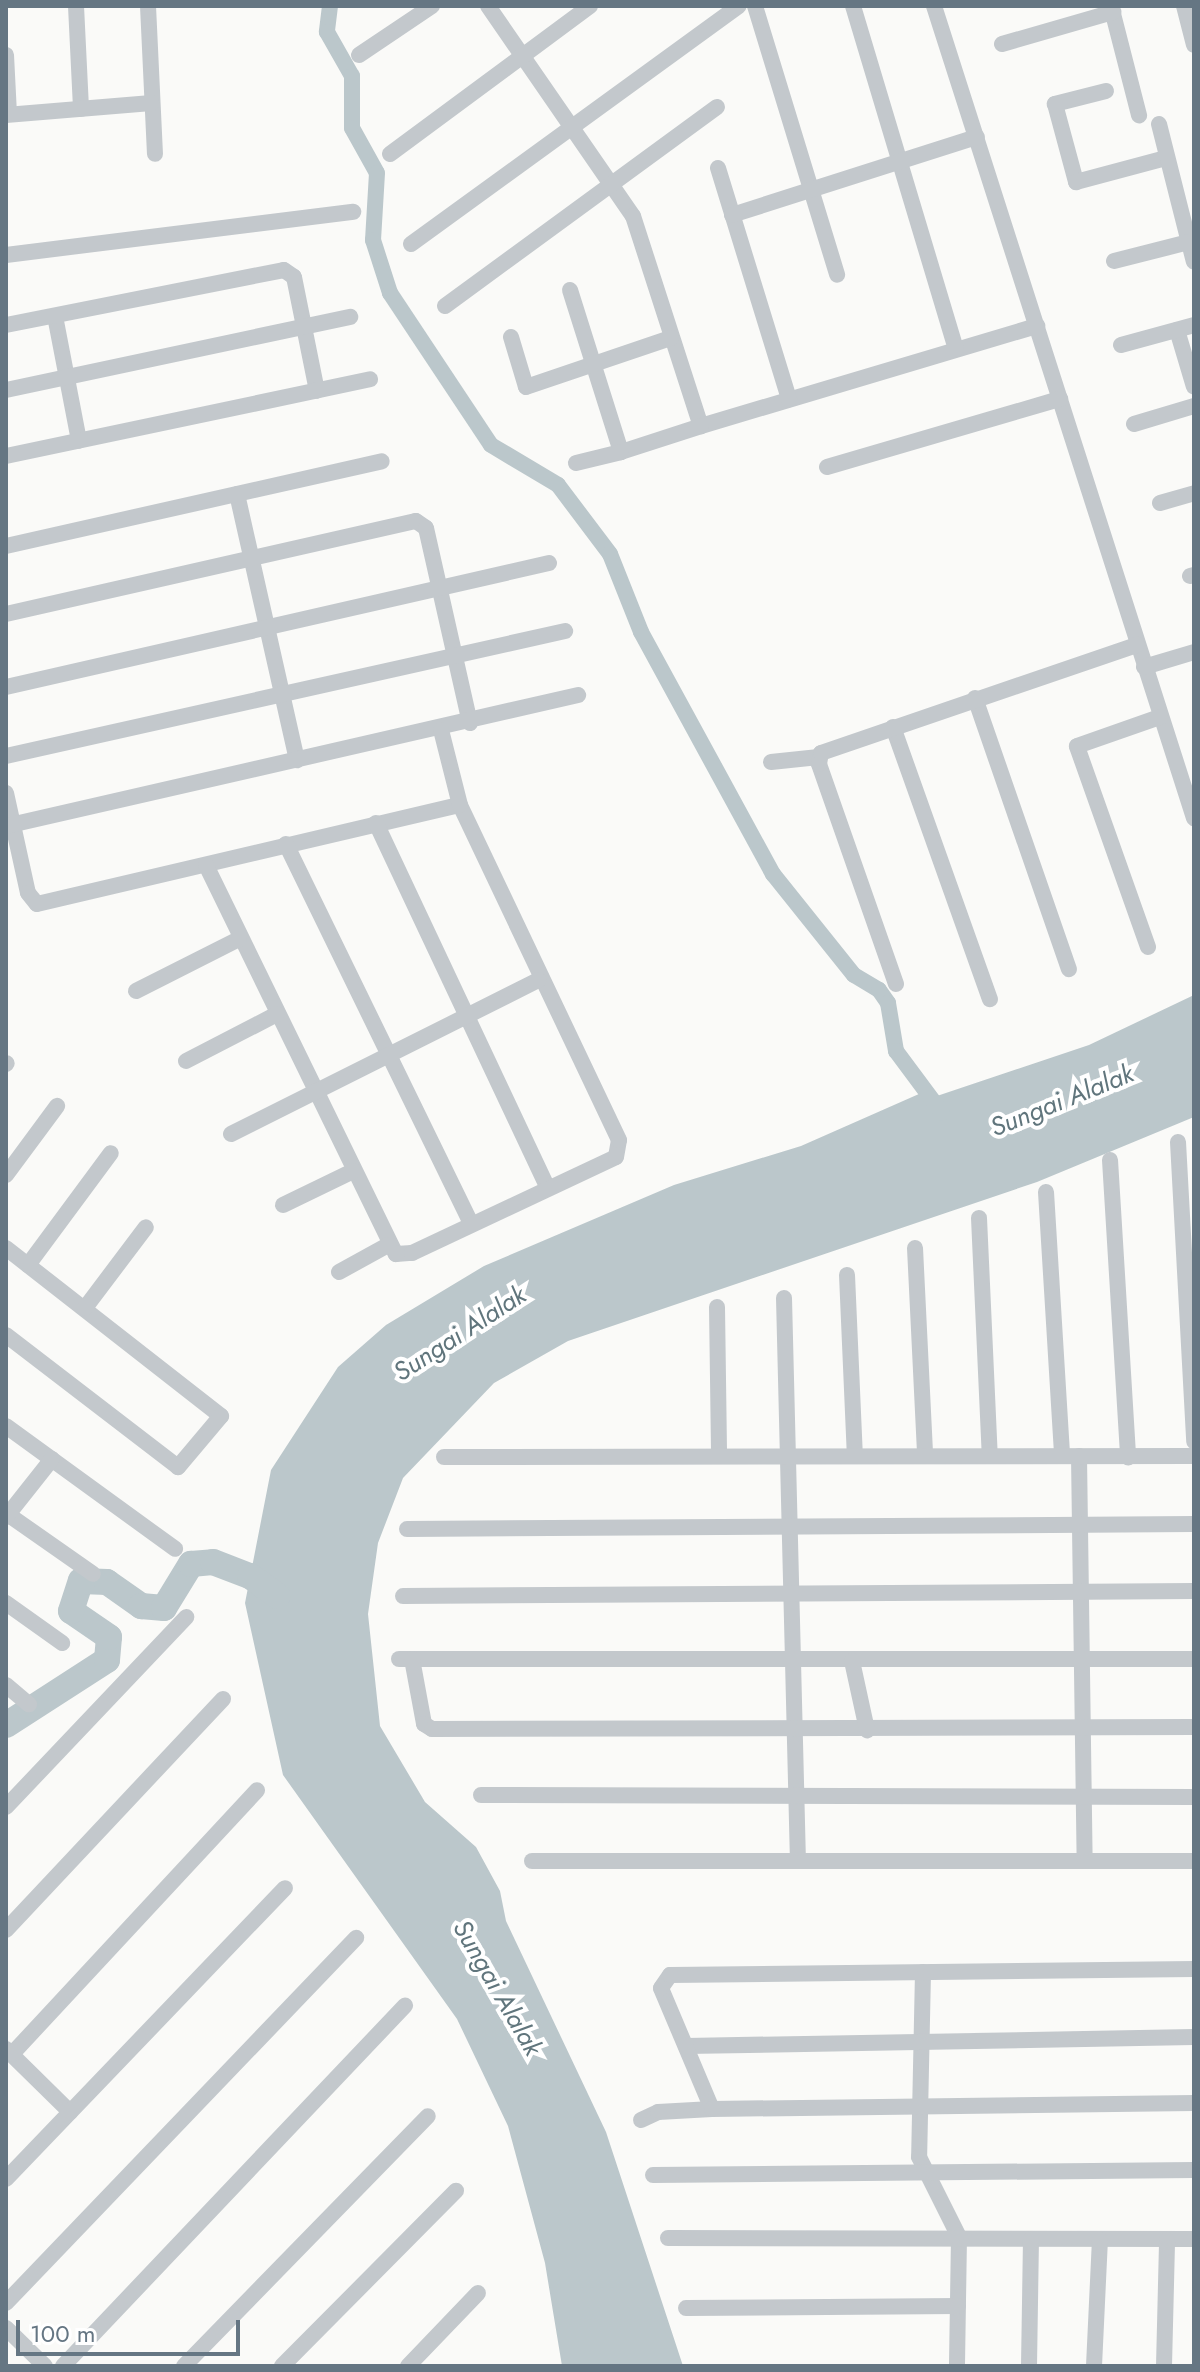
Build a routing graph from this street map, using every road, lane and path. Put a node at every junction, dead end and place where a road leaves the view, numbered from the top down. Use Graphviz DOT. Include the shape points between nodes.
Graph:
graph roads {
  1 [pos="76,6"];
  2 [pos="148,6"];
  3 [pos="432,6"];
  4 [pos="488,6"];
  5 [pos="590,6"];
  6 [pos="739,6"];
  7 [pos="755,6"];
  8 [pos="853,6"];
  9 [pos="934,6"];
  10 [pos="1184,6"];
  11 [pos="1112,9"];
  12 [pos="1002,44"];
  13 [pos="1194,45"];
  14 [pos="6,55"];
  15 [pos="359,55"];
  16 [pos="522,55"];
  17 [pos="1106,91"];
  18 [pos="152,103"];
  19 [pos="717,107"];
  20 [pos="81,109"];
  21 [pos="7,114"];
  22 [pos="1139,115"];
  23 [pos="1159,124"];
  24 [pos="571,125"];
  25 [pos="977,137"];
  26 [pos="155,154"];
  27 [pos="390,154"];
  28 [pos="1166,158"];
  29 [pos="896,162"];
  30 [pos="718,168"];
  31 [pos="610,183"];
  32 [pos="811,190"];
  33 [pos="353,212"];
  34 [pos="732,215"];
  35 [pos="1189,242"];
  36 [pos="411,244"];
  37 [pos="6,255"];
  38 [pos="1114,261"];
  39 [pos="1194,262"];
  40 [pos="837,275"];
  41 [pos="570,290"];
  42 [pos="445,306"];
  43 [pos="55,316"];
  44 [pos="350,317"];
  45 [pos="6,325"];
  46 [pos="1194,325"];
  47 [pos="306,326"];
  48 [pos="1037,326"];
  49 [pos="1177,330"];
  50 [pos="511,337"];
  51 [pos="671,338"];
  52 [pos="1121,345"];
  53 [pos="956,349"];
  54 [pos="596,364"];
  55 [pos="67,377"];
  56 [pos="370,379"];
  57 [pos="1194,387"];
  58 [pos="6,390"];
  59 [pos="317,391"];
  60 [pos="789,399"];
  61 [pos="1060,399"];
  62 [pos="1194,406"];
  63 [pos="1134,424"];
  64 [pos="701,426"];
  65 [pos="79,441"];
  66 [pos="621,452"];
  67 [pos="6,456"];
  68 [pos="382,461"];
  69 [pos="576,463"];
  70 [pos="827,467"];
  71 [pos="1194,493"];
  72 [pos="237,494"];
  73 [pos="1160,503"];
  74 [pos="6,546"];
  75 [pos="252,560"];
  76 [pos="549,563"];
  77 [pos="440,588"];
  78 [pos="6,614"];
  79 [pos="266,626"];
  80 [pos="565,631"];
  81 [pos="1137,645"];
  82 [pos="1194,652"];
  83 [pos="456,656"];
  84 [pos="1144,667"];
  85 [pos="6,687"];
  86 [pos="281,694"];
  87 [pos="578,695"];
  88 [pos="975,698"];
  89 [pos="1160,717"];
  90 [pos="470,723"];
  91 [pos="893,727"];
  92 [pos="441,730"];
  93 [pos="6,756"];
  94 [pos="819,757"];
  95 [pos="297,760"];
  96 [pos="771,762"];
  97 [pos="6,793"];
  98 [pos="460,805"];
  99 [pos="1194,818"];
  100 [pos="376,823"];
  101 [pos="10,825"];
  102 [pos="286,844"];
  103 [pos="206,865"];
  104 [pos="239,939"];
  105 [pos="1148,947"];
  106 [pos="1069,969"];
  107 [pos="539,980"];
  108 [pos="896,984"];
  109 [pos="136,991"];
  110 [pos="990,999"];
  111 [pos="277,1014"];
  112 [pos="465,1014"];
  113 [pos="390,1052"];
  114 [pos="186,1061"];
  115 [pos="314,1090"];
  116 [pos="57,1106"];
  117 [pos="231,1134"];
  118 [pos="1178,1142"];
  119 [pos="111,1153"];
  120 [pos="1110,1160"];
  121 [pos="353,1171"];
  122 [pos="6,1175"];
  123 [pos="548,1188"];
  124 [pos="1046,1192"];
  125 [pos="283,1205"];
  126 [pos="979,1218"];
  127 [pos="471,1224"];
  128 [pos="146,1227"];
  129 [pos="388,1245"];
  130 [pos="6,1248"];
  131 [pos="915,1248"];
  132 [pos="28,1265"];
  133 [pos="339,1272"];
  134 [pos="847,1275"];
  135 [pos="784,1298"];
  136 [pos="717,1307"];
  137 [pos="85,1308"];
  138 [pos="6,1335"];
  139 [pos="6,1426"];
  140 [pos="1194,1442"];
  141 [pos="719,1454"];
  142 [pos="789,1454"];
  143 [pos="855,1455"];
  144 [pos="925,1455"];
  145 [pos="1070,1455"];
  146 [pos="990,1456"];
  147 [pos="1194,1456"];
  148 [pos="444,1457"];
  149 [pos="1128,1457"];
  150 [pos="52,1459"];
  151 [pos="7,1515"];
  152 [pos="793,1524"];
  153 [pos="1194,1524"];
  154 [pos="1078,1525"];
  155 [pos="407,1529"];
  156 [pos="175,1549"];
  157 [pos="93,1574"];
  158 [pos="1077,1590"];
  159 [pos="1194,1591"];
  160 [pos="795,1595"];
  161 [pos="403,1596"];
  162 [pos="6,1603"];
  163 [pos="186,1617"];
  164 [pos="62,1643"];
  165 [pos="1079,1658"];
  166 [pos="1194,1659"];
  167 [pos="852,1661"];
  168 [pos="794,1662"];
  169 [pos="6,1685"];
  170 [pos="223,1699"];
  171 [pos="29,1704"];
  172 [pos="1194,1727"];
  173 [pos="1082,1728"];
  174 [pos="796,1730"];
  175 [pos="867,1730"];
  176 [pos="12,1788"];
  177 [pos="257,1790"];
  178 [pos="481,1795"];
  179 [pos="1082,1797"];
  180 [pos="1194,1797"];
  181 [pos="796,1798"];
  182 [pos="6,1807"];
  183 [pos="532,1861"];
  184 [pos="798,1861"];
  185 [pos="1085,1861"];
  186 [pos="1194,1861"];
  187 [pos="285,1888"];
  188 [pos="6,1930"];
  189 [pos="356,1938"];
  190 [pos="1194,1969"];
  191 [pos="923,1972"];
  192 [pos="405,2006"];
  193 [pos="921,2037"];
  194 [pos="1194,2037"];
  195 [pos="686,2046"];
  196 [pos="9,2051"];
  197 [pos="1194,2103"];
  198 [pos="919,2108"];
  199 [pos="712,2109"];
  200 [pos="70,2112"];
  201 [pos="428,2116"];
  202 [pos="641,2120"];
  203 [pos="1194,2170"];
  204 [pos="924,2173"];
  205 [pos="653,2175"];
  206 [pos="6,2179"];
  207 [pos="456,2191"];
  208 [pos="959,2237"];
  209 [pos="668,2238"];
  210 [pos="1031,2239"];
  211 [pos="1194,2239"];
  212 [pos="1100,2240"];
  213 [pos="1167,2240"];
  214 [pos="478,2293"];
  215 [pos="6,2303"];
  216 [pos="958,2306"];
  217 [pos="686,2308"];
  218 [pos="6,2328"];
  219 [pos="45,2366"];
  220 [pos="63,2366"];
  221 [pos="184,2366"];
  222 [pos="282,2366"];
  223 [pos="408,2366"];
  224 [pos="957,2366"];
  225 [pos="1029,2366"];
  226 [pos="1094,2366"];
  227 [pos="1164,2366"];
  1 -- 20 [label="street"];
  2 -- 18 [label="street"];
  3 -- 15 [label="street"];
  4 -- 16 [label="street"];
  5 -- 16 [label="street"];
  6 -- 24 [label="street"];
  7 -- 32 [label="street"];
  8 -- 29 [label="street"];
  9 -- 25 [label="street"];
  10 -- 13 [label="street"];
  11 -- 12 [label="street"];
  11 -- 22 [label="street"];
  14 -- 21 [label="street"];
  16 -- 24 [label="street"];
  16 -- 27 [label="street"];
  17 -- 28 [label="street" via="1055,104 1076,182"];
  18 -- 20 [label="street"];
  18 -- 26 [label="street"];
  19 -- 31 [label="street"];
  20 -- 21 [label="street"];
  23 -- 28 [label="street"];
  24 -- 31 [label="street"];
  24 -- 36 [label="street"];
  25 -- 29 [label="street"];
  25 -- 48 [label="street"];
  28 -- 35 [label="street"];
  29 -- 32 [label="street"];
  29 -- 53 [label="street"];
  30 -- 34 [label="street"];
  31 -- 42 [label="street"];
  31 -- 51 [label="street" via="633,216"];
  32 -- 34 [label="street"];
  32 -- 40 [label="street"];
  33 -- 37 [label="street"];
  34 -- 60 [label="street"];
  35 -- 38 [label="street"];
  35 -- 39 [label="street"];
  41 -- 54 [label="street"];
  43 -- 45 [label="street"];
  43 -- 47 [label="street" via="284,270 294,277"];
  43 -- 55 [label="street"];
  44 -- 47 [label="street"];
  46 -- 49 [label="street"];
  47 -- 55 [label="street"];
  47 -- 59 [label="street"];
  48 -- 53 [label="street"];
  48 -- 61 [label="street"];
  49 -- 52 [label="street"];
  49 -- 57 [label="street"];
  50 -- 54 [label="street" via="526,387"];
  51 -- 54 [label="street"];
  51 -- 64 [label="street"];
  53 -- 60 [label="street"];
  54 -- 66 [label="street"];
  55 -- 58 [label="street"];
  55 -- 65 [label="street"];
  56 -- 59 [label="street"];
  59 -- 65 [label="street"];
  60 -- 64 [label="street"];
  61 -- 70 [label="street"];
  61 -- 81 [label="street"];
  62 -- 63 [label="street"];
  64 -- 66 [label="street"];
  65 -- 67 [label="street"];
  66 -- 69 [label="street"];
  68 -- 72 [label="street"];
  71 -- 73 [label="street"];
  72 -- 74 [label="street"];
  72 -- 75 [label="street"];
  75 -- 77 [label="street" via="416,521 426,528"];
  75 -- 78 [label="street"];
  75 -- 79 [label="street"];
  76 -- 77 [label="street"];
  77 -- 79 [label="street"];
  77 -- 83 [label="street"];
  79 -- 85 [label="street"];
  79 -- 86 [label="street"];
  80 -- 83 [label="street"];
  81 -- 84 [label="street"];
  81 -- 88 [label="street"];
  82 -- 84 [label="street"];
  83 -- 86 [label="street"];
  83 -- 90 [label="street"];
  84 -- 89 [label="street"];
  86 -- 93 [label="street"];
  86 -- 95 [label="street"];
  87 -- 90 [label="street"];
  88 -- 91 [label="street"];
  88 -- 106 [label="street"];
  89 -- 99 [label="street"];
  89 -- 105 [label="street" via="1077,746"];
  90 -- 92 [label="street"];
  91 -- 94 [label="street"];
  91 -- 110 [label="street"];
  92 -- 95 [label="street"];
  92 -- 98 [label="street"];
  94 -- 96 [label="street"];
  94 -- 108 [label="street"];
  95 -- 101 [label="street"];
  97 -- 101 [label="street"];
  98 -- 100 [label="street"];
  98 -- 107 [label="street"];
  100 -- 102 [label="street"];
  100 -- 112 [label="street"];
  101 -- 103 [label="street" via="28,893 37,904"];
  102 -- 103 [label="street"];
  102 -- 113 [label="street"];
  103 -- 104 [label="street"];
  104 -- 109 [label="street"];
  104 -- 111 [label="street"];
  107 -- 112 [label="street"];
  107 -- 123 [label="street" via="622,1147 616,1157"];
  111 -- 114 [label="street"];
  111 -- 115 [label="street"];
  112 -- 113 [label="street"];
  112 -- 123 [label="street"];
  113 -- 115 [label="street"];
  113 -- 127 [label="street"];
  115 -- 117 [label="street"];
  115 -- 121 [label="street"];
  116 -- 122 [label="street"];
  118 -- 140 [label="street"];
  119 -- 132 [label="street"];
  120 -- 149 [label="street"];
  121 -- 125 [label="street"];
  121 -- 129 [label="street"];
  123 -- 127 [label="street"];
  124 -- 145 [label="street"];
  126 -- 146 [label="street"];
  127 -- 129 [label="street" via="412,1253 396,1254"];
  128 -- 137 [label="street"];
  129 -- 133 [label="street"];
  130 -- 132 [label="street"];
  131 -- 144 [label="street"];
  132 -- 137 [label="street"];
  134 -- 143 [label="street"];
  135 -- 142 [label="street"];
  136 -- 141 [label="street"];
  137 -- 138 [label="street" via="220,1411 183,1467"];
  139 -- 150 [label="street"];
  141 -- 142 [label="street"];
  141 -- 148 [label="street"];
  142 -- 143 [label="street"];
  142 -- 152 [label="street"];
  143 -- 144 [label="street"];
  144 -- 146 [label="street"];
  145 -- 146 [label="street"];
  145 -- 149 [label="street"];
  145 -- 154 [label="street"];
  147 -- 149 [label="street"];
  150 -- 151 [label="street"];
  150 -- 156 [label="street"];
  151 -- 157 [label="street"];
  152 -- 154 [label="street"];
  152 -- 155 [label="street"];
  152 -- 160 [label="street"];
  153 -- 154 [label="street"];
  154 -- 158 [label="street"];
  158 -- 159 [label="street"];
  158 -- 160 [label="street"];
  158 -- 165 [label="street"];
  160 -- 161 [label="street"];
  160 -- 168 [label="street"];
  162 -- 164 [label="street"];
  163 -- 176 [label="street"];
  165 -- 166 [label="street"];
  165 -- 167 [label="street"];
  165 -- 173 [label="street"];
  167 -- 168 [label="street"];
  167 -- 175 [label="street"];
  168 -- 174 [label="street"];
  168 -- 174 [label="street" via="406,1659 428,1728"];
  169 -- 171 [label="street"];
  170 -- 188 [label="street"];
  172 -- 173 [label="street"];
  173 -- 175 [label="street"];
  173 -- 179 [label="street"];
  174 -- 175 [label="street"];
  174 -- 181 [label="street"];
  176 -- 182 [label="street"];
  177 -- 196 [label="street"];
  178 -- 181 [label="street"];
  179 -- 180 [label="street"];
  179 -- 181 [label="street"];
  179 -- 185 [label="street"];
  181 -- 184 [label="street"];
  183 -- 184 [label="street"];
  184 -- 185 [label="street"];
  185 -- 186 [label="street"];
  187 -- 200 [label="street"];
  189 -- 215 [label="street"];
  190 -- 191 [label="street"];
  191 -- 193 [label="street"];
  191 -- 195 [label="street" via="670,1975 661,1988"];
  192 -- 220 [label="street"];
  193 -- 194 [label="street"];
  193 -- 195 [label="street"];
  193 -- 198 [label="street"];
  195 -- 199 [label="street"];
  196 -- 200 [label="street"];
  197 -- 198 [label="street"];
  198 -- 199 [label="street"];
  198 -- 204 [label="street"];
  199 -- 202 [label="street" via="658,2112"];
  200 -- 206 [label="street"];
  201 -- 221 [label="street"];
  203 -- 204 [label="street"];
  204 -- 205 [label="street"];
  204 -- 208 [label="street"];
  207 -- 222 [label="street"];
  208 -- 209 [label="street"];
  208 -- 210 [label="street"];
  208 -- 216 [label="street"];
  210 -- 212 [label="street"];
  210 -- 225 [label="street"];
  211 -- 213 [label="street"];
  212 -- 213 [label="street"];
  212 -- 226 [label="street"];
  213 -- 227 [label="street"];
  214 -- 223 [label="street"];
  216 -- 217 [label="street"];
  216 -- 224 [label="street"];
  218 -- 219 [label="street"];
}
